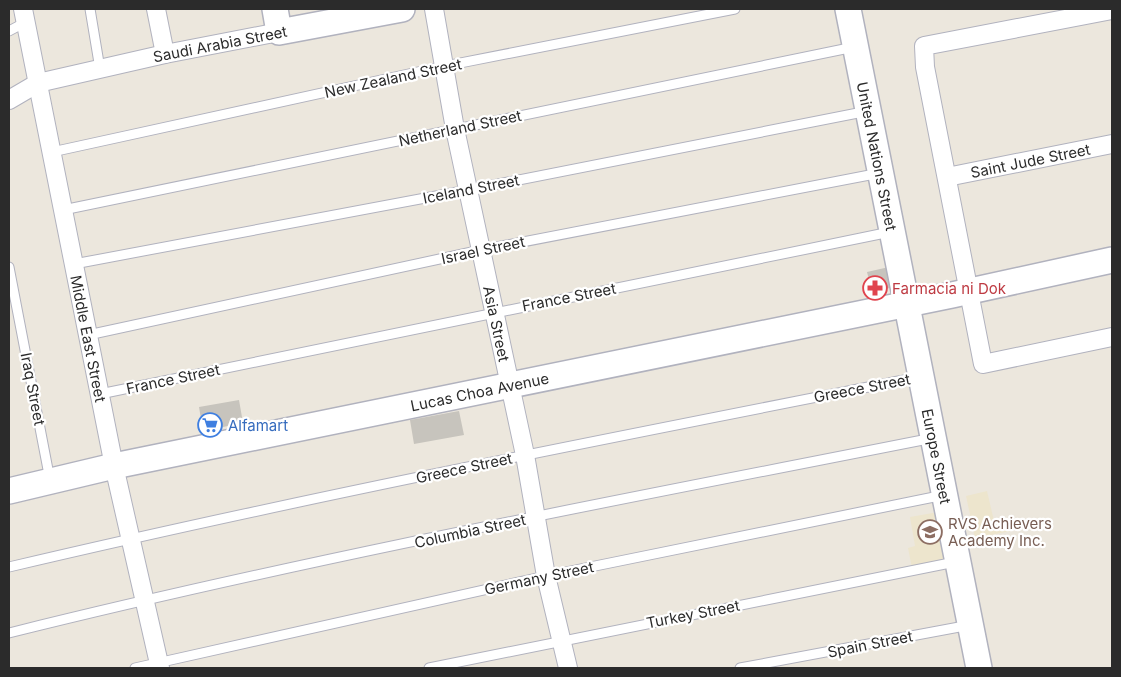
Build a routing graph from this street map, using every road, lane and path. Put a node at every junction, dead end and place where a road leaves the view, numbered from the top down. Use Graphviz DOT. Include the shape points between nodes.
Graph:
graph roads {
  1 [pos="90,9"];
  2 [pos="156,9"];
  3 [pos="402,9"];
  4 [pos="434,9"];
  5 [pos="735,9"];
  6 [pos="848,9"];
  7 [pos="1112,10"];
  8 [pos="25,15"];
  9 [pos="277,21"];
  10 [pos="9,30"];
  11 [pos="856,47"];
  12 [pos="165,54"];
  13 [pos="445,66"];
  14 [pos="100,69"];
  15 [pos="38,83"];
  16 [pos="9,100"];
  17 [pos="868,110"];
  18 [pos="455,129"];
  19 [pos="1112,144"];
  20 [pos="52,152"];
  21 [pos="880,174"];
  22 [pos="947,177"];
  23 [pos="468,190"];
  24 [pos="63,210"];
  25 [pos="893,232"];
  26 [pos="481,250"];
  27 [pos="1112,260"];
  28 [pos="74,264"];
  29 [pos="9,267"];
  30 [pos="961,293"];
  31 [pos="908,304"];
  32 [pos="495,312"];
  33 [pos="88,336"];
  34 [pos="1112,337"];
  35 [pos="922,376"];
  36 [pos="511,385"];
  37 [pos="100,394"];
  38 [pos="934,438"];
  39 [pos="525,455"];
  40 [pos="114,466"];
  41 [pos="51,481"];
  42 [pos="9,491"];
  43 [pos="945,495"];
  44 [pos="537,516"];
  45 [pos="130,539"];
  46 [pos="958,561"];
  47 [pos="9,567"];
  48 [pos="546,576"];
  49 [pos="144,600"];
  50 [pos="970,625"];
  51 [pos="9,634"];
  52 [pos="562,640"];
  53 [pos="159,665"];
  54 [pos="135,668"];
  55 [pos="429,668"];
  56 [pos="568,668"];
  57 [pos="740,668"];
  58 [pos="979,668"];
  1 -- 14 [label="lane"];
  2 -- 12 [label="street"];
  3 -- 9 [label="main road, Saudi Arabia Street"];
  4 -- 13 [label="street, Asia Street"];
  5 -- 13 [label="lane, New Zealand Street"];
  6 -- 11 [label="main road, United Nations Street"];
  7 -- 22 [label="street" via="924,46 925,67"];
  8 -- 10 [label="lane"];
  8 -- 15 [label="street, Middle East Street"];
  9 -- 12 [label="street, Saudi Arabia Street"];
  11 -- 17 [label="main road, United Nations Street"];
  11 -- 18 [label="lane, Netherland Street"];
  12 -- 14 [label="street, Saudi Arabia Street"];
  13 -- 18 [label="street, Asia Street"];
  13 -- 20 [label="lane, New Zealand Street"];
  14 -- 15 [label="street, Saudi Arabia Street"];
  15 -- 16 [label="street, Saudi Arabia Street"];
  15 -- 20 [label="street, Middle East Street"];
  17 -- 21 [label="main road, United Nations Street"];
  17 -- 23 [label="lane, Iceland Street"];
  18 -- 23 [label="street, Asia Street"];
  18 -- 24 [label="lane, Netherland Street"];
  19 -- 22 [label="street, Saint Jude Street"];
  20 -- 24 [label="street, Middle East Street"];
  21 -- 25 [label="main road, United Nations Street"];
  21 -- 26 [label="lane, Israel Street"];
  22 -- 30 [label="street"];
  23 -- 26 [label="street, Asia Street"];
  23 -- 28 [label="lane, Iceland Street"];
  24 -- 28 [label="street, Middle East Street"];
  25 -- 31 [label="main road, United Nations Street"];
  25 -- 32 [label="lane, France Street"];
  26 -- 32 [label="street, Asia Street"];
  26 -- 33 [label="lane, Israel Street"];
  27 -- 30 [label="main road, Lucas Choa Avenue"];
  28 -- 33 [label="street, Middle East Street"];
  29 -- 41 [label="lane, Iraq Street"];
  30 -- 31 [label="main road, Lucas Choa Avenue"];
  30 -- 34 [label="street" via="983,364"];
  31 -- 35 [label="main road, Europe Street"];
  31 -- 36 [label="main road, Lucas Choa Avenue"];
  32 -- 36 [label="street, Asia Street"];
  32 -- 37 [label="lane, France Street"];
  33 -- 37 [label="street, Middle East Street"];
  35 -- 38 [label="main road, Europe Street"];
  35 -- 39 [label="lane, Greece Street"];
  36 -- 39 [label="street, Asia Street"];
  36 -- 40 [label="main road, Lucas Choa Avenue"];
  37 -- 40 [label="street, Middle East Street"];
  38 -- 43 [label="main road, Europe Street"];
  38 -- 44 [label="lane, Columbia Street"];
  39 -- 44 [label="street, Asia Street"];
  39 -- 45 [label="lane, Greece Street"];
  40 -- 41 [label="main road, Lucas Choa Avenue"];
  40 -- 45 [label="street, Middle East Street"];
  41 -- 42 [label="main road, Lucas Choa Avenue"];
  43 -- 46 [label="main road, Europe Street"];
  43 -- 48 [label="lane, Germany Street"];
  44 -- 48 [label="street, Asia Street"];
  44 -- 49 [label="lane, Columbia Street"];
  45 -- 47 [label="lane, Greece Street"];
  45 -- 49 [label="street, Middle East Street"];
  46 -- 50 [label="main road, Europe Street"];
  46 -- 52 [label="lane, Turkey Street"];
  48 -- 52 [label="street, Asia Street"];
  48 -- 53 [label="lane, Germany Street"];
  49 -- 51 [label="lane, Columbia Street"];
  49 -- 53 [label="street, Middle East Street"];
  50 -- 57 [label="lane, Spain Street"];
  50 -- 58 [label="main road, Europe Street"];
  52 -- 55 [label="lane, Turkey Street"];
  52 -- 56 [label="street, Asia Street"];
  53 -- 54 [label="lane, Germany Street"];
}
